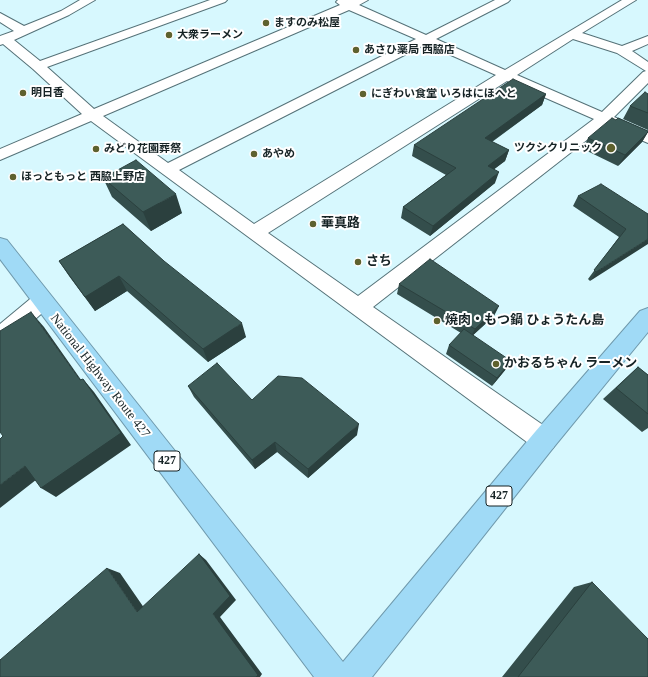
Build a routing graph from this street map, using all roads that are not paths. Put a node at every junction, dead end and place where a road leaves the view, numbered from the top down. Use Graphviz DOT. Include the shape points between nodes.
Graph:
graph roads {
  1 [pos="89,0"];
  2 [pos="221,0"];
  3 [pos="362,0"];
  4 [pos="504,0"];
  5 [pos="630,0"];
  6 [pos="343,3"];
  7 [pos="0,17"];
  8 [pos="23,31"];
  9 [pos="572,34"];
  10 [pos="3,40"];
  11 [pos="426,40"];
  12 [pos="648,40"];
  13 [pos="622,50"];
  14 [pos="38,66"];
  15 [pos="648,68"];
  16 [pos="648,75"];
  17 [pos="508,76"];
  18 [pos="92,115"];
  19 [pos="604,119"];
  20 [pos="648,138"];
  21 [pos="0,155"];
  22 [pos="167,170"];
  23 [pos="254,233"];
  24 [pos="0,245"];
  25 [pos="42,301"];
  26 [pos="358,307"];
  27 [pos="648,317"];
  28 [pos="0,337"];
  29 [pos="544,440"];
  30 [pos="334,677"];
  31 [pos="351,677"];
  1 -- 8 [label="street"];
  2 -- 14 [label="street"];
  3 -- 6 [label="street"];
  4 -- 11 [label="street"];
  5 -- 9 [label="street"];
  6 -- 11 [label="street"];
  6 -- 18 [label="street"];
  7 -- 8 [label="street"];
  8 -- 10 [label="street"];
  9 -- 13 [label="street"];
  9 -- 17 [label="street"];
  10 -- 14 [label="street"];
  11 -- 17 [label="street"];
  11 -- 22 [label="street"];
  12 -- 13 [label="street"];
  13 -- 15 [label="street"];
  14 -- 18 [label="street"];
  16 -- 19 [label="street"];
  17 -- 19 [label="street"];
  17 -- 23 [label="street"];
  18 -- 21 [label="street"];
  18 -- 22 [label="street"];
  19 -- 20 [label="street"];
  19 -- 26 [label="street"];
  22 -- 23 [label="street"];
  23 -- 26 [label="street"];
  24 -- 25 [label="highway, National Highway Route 427 / 427"];
  25 -- 28 [label="street"];
  25 -- 30 [label="highway, National Highway Route 427 / 427"];
  26 -- 29 [label="street"];
  27 -- 29 [label="highway, 427"];
  29 -- 31 [label="highway, 427"];
}
